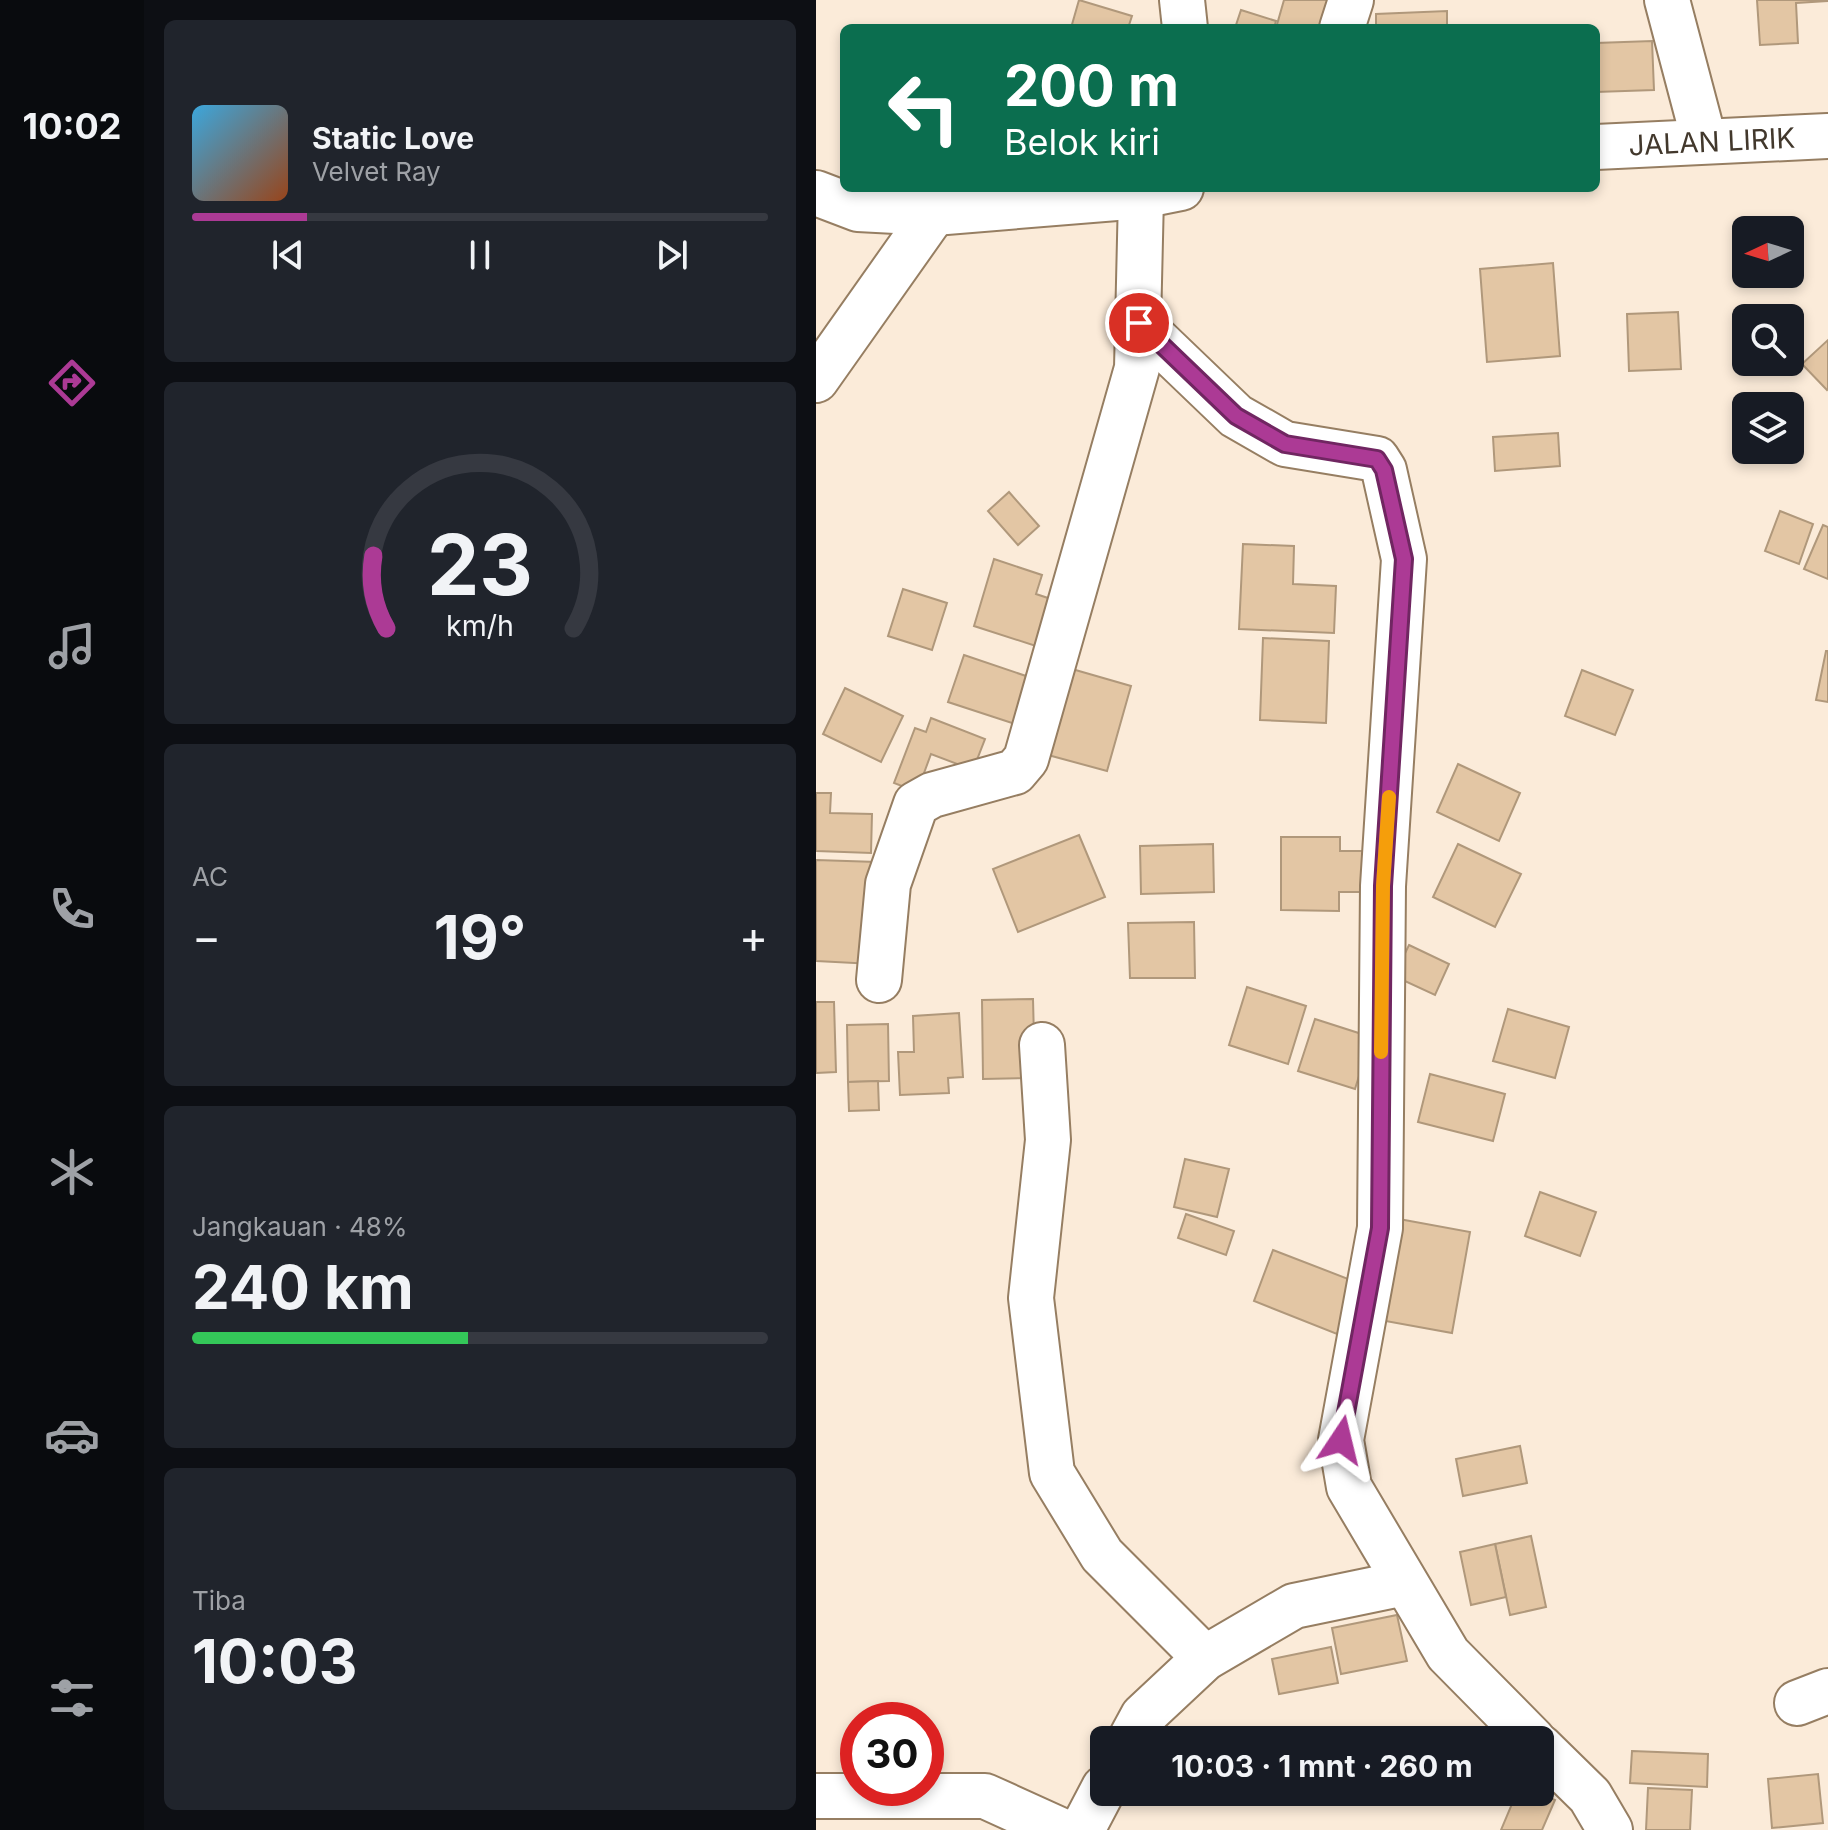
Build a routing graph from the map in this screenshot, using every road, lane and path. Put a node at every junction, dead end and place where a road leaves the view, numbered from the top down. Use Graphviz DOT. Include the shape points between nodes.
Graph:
graph roads {
  1 [pos="1182,0"];
  2 [pos="1351,0"];
  3 [pos="1667,0"];
  4 [pos="1185,24"];
  5 [pos="1343,24"];
  6 [pos="1828,136"];
  7 [pos="1704,140"];
  8 [pos="1600,147"];
  9 [pos="1161,192"];
  10 [pos="816,193"];
  11 [pos="934,213"];
  12 [pos="1139,323"];
  13 [pos="816,380"];
  14 [pos="879,980"];
  15 [pos="1042,1045"];
  16 [pos="1405,1583"];
  17 [pos="1205,1658"];
  18 [pos="1138,1726"];
  19 [pos="1519,1726"];
  20 [pos="1554,1761"];
  21 [pos="816,1796"];
  22 [pos="1095,1806"];
  23 [pos="1060,1830"];
  24 [pos="1082,1830"];
  25 [pos="1610,1830"];
  1 -- 4 [label="street"];
  2 -- 5 [label="street"];
  3 -- 7 [label="street"];
  6 -- 7 [label="street, JALAN LIRIK"];
  7 -- 8 [label="street, JALAN LIRIK"];
  9 -- 11 [label="street"];
  9 -- 12 [label="street"];
  10 -- 11 [label="street" via="858,209"];
  11 -- 13 [label="street"];
  12 -- 14 [label="street" via="1137,368 1026,759 1015,772 916,804 888,884"];
  12 -- 16 [label="street" via="1236,416 1285,444 1377,459 1404,559 1383,886 1380,1228 1341,1440 1349,1487"];
  15 -- 17 [label="street" via="1048,1140 1031,1298 1052,1473 1102,1555"];
  16 -- 17 [label="street" via="1294,1606"];
  16 -- 19 [label="street" via="1448,1654"];
  17 -- 18 [label="street"];
  20 -- 25 [label="street" via="1590,1796"];
  21 -- 23 [label="street" via="985,1796"];
  22 -- 24 [label="street"];
}
